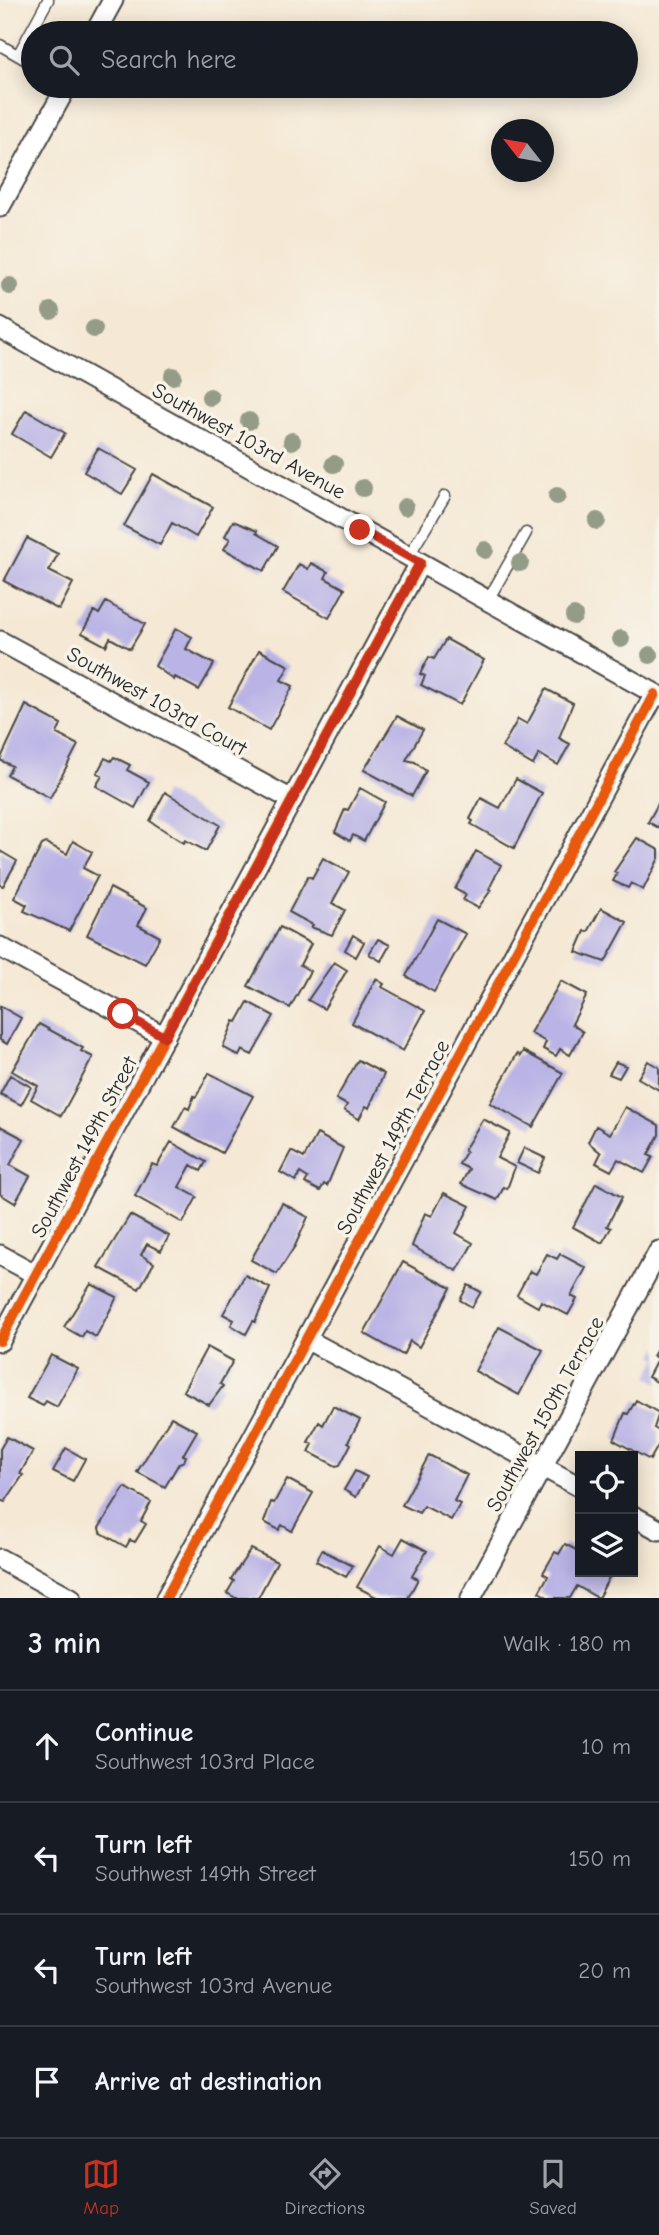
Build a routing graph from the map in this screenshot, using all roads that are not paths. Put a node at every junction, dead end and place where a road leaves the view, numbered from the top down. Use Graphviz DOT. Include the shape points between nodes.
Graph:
graph roads {
  1 [pos="48,0"];
  2 [pos="113,0"];
  3 [pos="37,21"];
  4 [pos="102,21"];
  5 [pos="0,45"];
  6 [pos="21,50"];
  7 [pos="18,55"];
  8 [pos="21,57"];
  9 [pos="60,98"];
  10 [pos="0,207"];
  11 [pos="0,328"];
  12 [pos="445,496"];
  13 [pos="526,533"];
  14 [pos="414,560"];
  15 [pos="488,600"];
  16 [pos="0,641"];
  17 [pos="657,695"];
  18 [pos="292,800"];
  19 [pos="0,947"];
  20 [pos="165,1037"];
  21 [pos="659,1251"];
  22 [pos="0,1255"];
  23 [pos="37,1275"];
  24 [pos="306,1339"];
  25 [pos="0,1342"];
  26 [pos="542,1466"];
  27 [pos="575,1484"];
  28 [pos="638,1519"];
  29 [pos="659,1530"];
  30 [pos="0,1559"];
  31 [pos="71,1598"];
  32 [pos="166,1598"];
  33 [pos="471,1598"];
  1 -- 3 [label="lane"];
  2 -- 4 [label="street"];
  5 -- 7 [label="lane"];
  6 -- 7 [label="lane"];
  7 -- 8 [label="lane"];
  9 -- 10 [label="street"];
  11 -- 14 [label="street, Southwest 103rd Avenue"];
  12 -- 14 [label="lane"];
  13 -- 15 [label="lane"];
  14 -- 15 [label="street, Southwest 103rd Avenue"];
  14 -- 18 [label="street, Southwest 149th Street"];
  15 -- 17 [label="street, Southwest 103rd Avenue"];
  16 -- 18 [label="street, Southwest 103rd Court"];
  17 -- 24 [label="street, Southwest 149th Terrace"];
  18 -- 20 [label="street, Southwest 149th Street"];
  19 -- 20 [label="street"];
  20 -- 23 [label="street, Southwest 149th Street"];
  21 -- 26 [label="street, Southwest 150th Terrace"];
  22 -- 23 [label="street"];
  23 -- 25 [label="street, Southwest 149th Street"];
  24 -- 26 [label="street"];
  24 -- 32 [label="street, Southwest 149th Terrace"];
  26 -- 27 [label="street"];
  26 -- 33 [label="street, Southwest 150th Terrace"];
  28 -- 29 [label="street"];
  30 -- 31 [label="street"];
}
